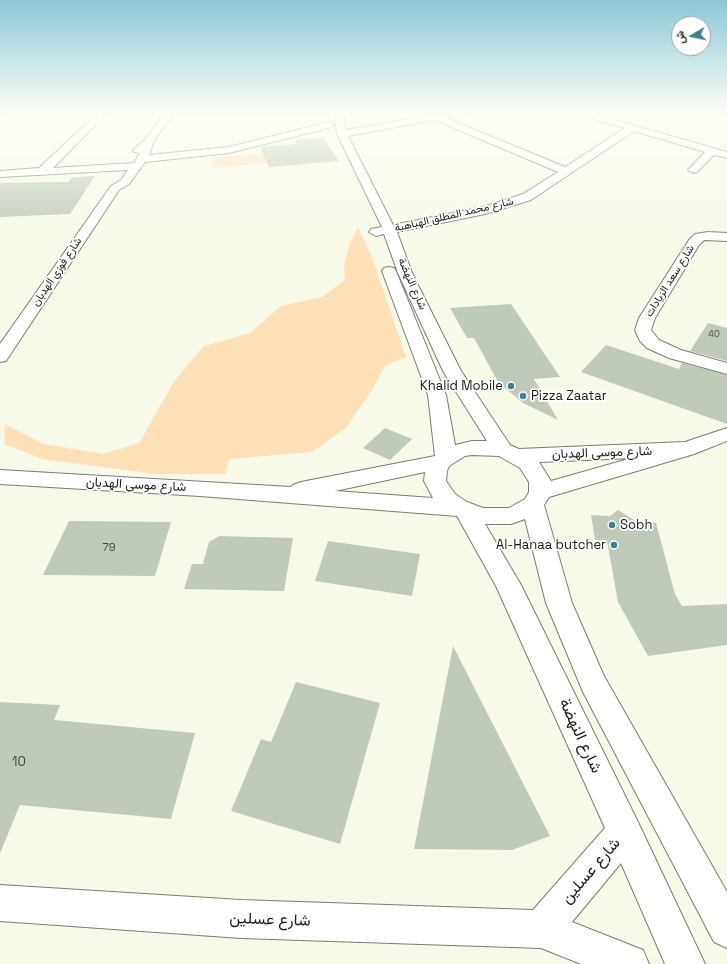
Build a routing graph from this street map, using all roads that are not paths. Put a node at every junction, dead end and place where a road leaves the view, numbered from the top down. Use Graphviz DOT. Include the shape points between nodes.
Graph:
graph roads {
  1 [pos="60,155"];
  2 [pos="140,155"];
  3 [pos="194,155"];
  4 [pos="344,155"];
  5 [pos="350,155"];
  6 [pos="527,155"];
  7 [pos="590,155"];
  8 [pos="708,155"];
  9 [pos="129,168"];
  10 [pos="72,169"];
  11 [pos="693,170"];
  12 [pos="43,171"];
  13 [pos="565,171"];
  14 [pos="0,174"];
  15 [pos="727,237"];
  16 [pos="381,240"];
  17 [pos="0,357"];
  18 [pos="727,370"];
  19 [pos="727,434"];
  20 [pos="687,449"];
  21 [pos="510,453"];
  22 [pos="444,460"];
  23 [pos="0,477"];
  24 [pos="273,495"];
  25 [pos="536,498"];
  26 [pos="463,510"];
  27 [pos="625,832"];
  28 [pos="0,903"];
  29 [pos="540,929"];
  30 [pos="727,929"];
  31 [pos="629,964"];
  32 [pos="685,964"];
  1 -- 12 [label="street"];
  2 -- 9 [label="street, شارع فوزي الهدبان"];
  3 -- 9 [label="street"];
  4 -- 16 [label="street, شارع النهضة"];
  5 -- 16 [label="street, شارع النهضة"];
  6 -- 13 [label="street"];
  7 -- 13 [label="street, شارع محمد المطلق الهباهبة"];
  8 -- 11 [label="street"];
  9 -- 10 [label="street"];
  9 -- 10 [label="street"];
  9 -- 17 [label="street, شارع فوزي الهدبان"];
  10 -- 12 [label="street"];
  12 -- 14 [label="street"];
  13 -- 16 [label="street, شارع محمد المطلق الهباهبة" via="527,197"];
  15 -- 18 [label="street, شارع سعد الزيادات" via="700,237 694,242 642,330 653,344 675,354"];
  16 -- 21 [label="street, شارع النهضة" via="405,273 452,371"];
  16 -- 22 [label="street, شارع النهضة" via="437,395"];
  19 -- 20 [label="street, شارع موسى الهدبان"];
  20 -- 21 [label="street, شارع موسى الهدبان"];
  20 -- 25 [label="street, شارع موسى الهدبان"];
  21 -- 22 [label="street" via="472,448 458,451"];
  21 -- 25 [label="street" via="528,463 536,472 540,482"];
  22 -- 24 [label="street, شارع موسى الهدبان"];
  22 -- 26 [label="street" via="436,471 435,481 447,500"];
  23 -- 24 [label="street, شارع موسى الهدبان" via="200,488"];
  24 -- 26 [label="street, شارع موسى الهدبان"];
  25 -- 26 [label="street" via="523,511 511,516 482,516"];
  25 -- 30 [label="street" via="559,603 594,683"];
  26 -- 27 [label="street, شارع النهضة" via="508,585"];
  27 -- 29 [label="street, شارع عسلين"];
  27 -- 32 [label="street, شارع النهضة"];
  28 -- 29 [label="street, شارع عسلين" via="242,919"];
  29 -- 31 [label="street, شارع عسلين"];
}
